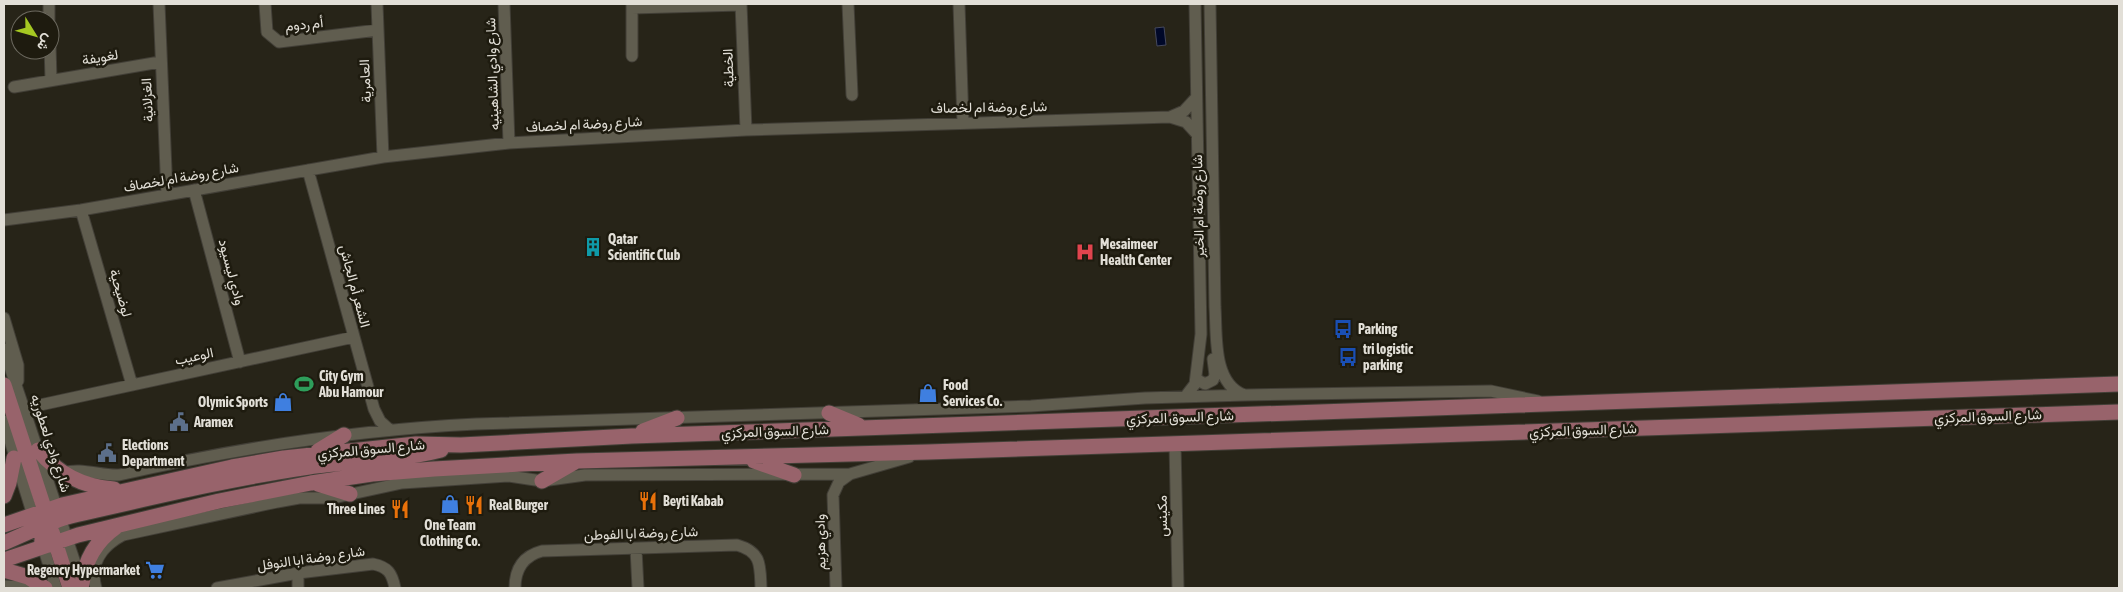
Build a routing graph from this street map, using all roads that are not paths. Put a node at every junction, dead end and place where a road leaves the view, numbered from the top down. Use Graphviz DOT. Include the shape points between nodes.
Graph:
graph roads {
  1 [pos="159,4"];
  2 [pos="265,4"];
  3 [pos="377,4"];
  4 [pos="504,4"];
  5 [pos="741,4"];
  6 [pos="848,4"];
  7 [pos="959,4"];
  8 [pos="1195,4"];
  9 [pos="1210,4"];
  10 [pos="632,6"];
  11 [pos="378,30"];
  12 [pos="632,56"];
  13 [pos="50,60"];
  14 [pos="160,62"];
  15 [pos="51,80"];
  16 [pos="14,87"];
  17 [pos="852,95"];
  18 [pos="1196,98"];
  19 [pos="1170,117"];
  20 [pos="963,123"];
  21 [pos="746,130"];
  22 [pos="1197,134"];
  23 [pos="509,143"];
  24 [pos="383,157"];
  25 [pos="308,170"];
  26 [pos="194,190"];
  27 [pos="167,194"];
  28 [pos="81,210"];
  29 [pos="4,220"];
  30 [pos="4,318"];
  31 [pos="1216,324"];
  32 [pos="354,337"];
  33 [pos="4,349"];
  34 [pos="240,362"];
  35 [pos="1196,379"];
  36 [pos="2119,384"];
  37 [pos="132,385"];
  38 [pos="10,386"];
  39 [pos="1246,395"];
  40 [pos="1185,397"];
  41 [pos="40,405"];
  42 [pos="1555,405"];
  43 [pos="374,409"];
  44 [pos="2119,412"];
  45 [pos="829,413"];
  46 [pos="677,418"];
  47 [pos="4,421"];
  48 [pos="864,428"];
  49 [pos="390,430"];
  50 [pos="364,432"];
  51 [pos="344,435"];
  52 [pos="632,436"];
  53 [pos="1175,444"];
  54 [pos="461,445"];
  55 [pos="38,450"];
  56 [pos="928,452"];
  57 [pos="312,454"];
  58 [pos="14,458"];
  59 [pos="746,458"];
  60 [pos="577,461"];
  61 [pos="64,473"];
  62 [pos="815,474"];
  63 [pos="850,474"];
  64 [pos="794,475"];
  65 [pos="542,481"];
  66 [pos="311,483"];
  67 [pos="126,490"];
  68 [pos="350,494"];
  69 [pos="833,495"];
  70 [pos="4,496"];
  71 [pos="48,520"];
  72 [pos="126,522"];
  73 [pos="4,525"];
  74 [pos="55,542"];
  75 [pos="4,543"];
  76 [pos="636,549"];
  77 [pos="4,560"];
  78 [pos="4,570"];
  79 [pos="298,573"];
  80 [pos="4,586"];
  81 [pos="83,587"];
  82 [pos="40,588"];
  83 [pos="45,588"];
  84 [pos="56,588"];
  85 [pos="217,588"];
  86 [pos="298,588"];
  87 [pos="395,588"];
  88 [pos="515,588"];
  89 [pos="638,588"];
  90 [pos="761,588"];
  91 [pos="836,588"];
  92 [pos="1178,588"];
  1 -- 14 [label="street, الغزلانية"];
  2 -- 11 [label="street, أم ردوم" via="267,32 279,42"];
  3 -- 11 [label="street, العامرية"];
  4 -- 23 [label="street, شارع وادي الشاهينيه"];
  5 -- 10 [label="street"];
  5 -- 21 [label="street, الخطية"];
  6 -- 17 [label="street"];
  7 -- 20 [label="street"];
  8 -- 18 [label="street, شارع روضة ام الخير"];
  9 -- 31 [label="street, شارع روضة ام الخير"];
  10 -- 12 [label="street"];
  11 -- 24 [label="street, العامرية"];
  13 -- 15 [label="street"];
  14 -- 15 [label="street, لغويفة"];
  14 -- 27 [label="street, الغزلانية"];
  15 -- 16 [label="street, لغويفة"];
  18 -- 19 [label="street" via="1184,111"];
  18 -- 22 [label="street, شارع روضة ام الخير"];
  19 -- 20 [label="street, شارع روضة ام لخصاف"];
  19 -- 22 [label="street, شارع روضة ام لخصاف" via="1186,122"];
  20 -- 21 [label="street, شارع روضة ام لخصاف"];
  21 -- 23 [label="street, شارع روضة ام لخصاف"];
  22 -- 35 [label="street, شارع روضة ام الخير" via="1202,320"];
  23 -- 24 [label="street, شارع روضة ام لخصاف"];
  24 -- 25 [label="street, شارع روضة ام لخصاف"];
  25 -- 26 [label="street, شارع روضة ام لخصاف"];
  25 -- 32 [label="street, الشعر أم الجاش"];
  26 -- 27 [label="street, شارع روضة ام لخصاف"];
  26 -- 34 [label="street, وادي ليسيود"];
  27 -- 28 [label="street, شارع روضة ام لخصاف"];
  28 -- 29 [label="street, شارع روضة ام لخصاف"];
  28 -- 37 [label="street, لوضيحية"];
  30 -- 38 [label="street, شارع وادي لعطوريه" via="18,366"];
  31 -- 35 [label="street" via="1212,344 1214,378 1205,384"];
  31 -- 39 [label="street, شارع روضة ام الخير" via="1224,374 1232,388"];
  32 -- 34 [label="street, الوعيب"];
  32 -- 43 [label="street, الشعر أم الجاش"];
  33 -- 38 [label="street, شارع وادي لعطوريه"];
  34 -- 37 [label="street, الوعيب"];
  35 -- 40 [label="street, شارع روضة ام الخير"];
  36 -- 42 [label="main road, شارع السوق المركزي"];
  37 -- 41 [label="street, الوعيب"];
  38 -- 55 [label="street, شارع وادي لعطوريه"];
  38 -- 71 [label="main road"];
  39 -- 40 [label="street, شارع السوق المركزي"];
  39 -- 42 [label="street, شارع السوق المركزي" via="1491,391"];
  40 -- 45 [label="street, شارع السوق المركزي"];
  42 -- 48 [label="main road, شارع السوق المركزي"];
  43 -- 49 [label="street, الشعر أم الجاش"];
  43 -- 50 [label="street" via="372,422"];
  44 -- 53 [label="main road, شارع السوق المركزي"];
  45 -- 46 [label="street, شارع السوق المركزي"];
  45 -- 48 [label="main road"];
  46 -- 49 [label="street, شارع السوق المركزي"];
  46 -- 52 [label="main road"];
  47 -- 58 [label="street"];
  48 -- 52 [label="main road, شارع السوق المركزي"];
  49 -- 50 [label="street, شارع السوق المركزي"];
  50 -- 51 [label="street, شارع السوق المركزي"];
  51 -- 57 [label="main road"];
  51 -- 61 [label="street, شارع السوق المركزي" via="219,453 119,475"];
  52 -- 54 [label="main road, شارع السوق المركزي"];
  53 -- 56 [label="main road, شارع السوق المركزي"];
  53 -- 92 [label="street, مكينس"];
  54 -- 57 [label="main road, شارع السوق المركزي" via="416,444"];
  54 -- 71 [label="main road" via="416,456 310,467 232,480"];
  55 -- 61 [label="main road"];
  55 -- 71 [label="street, شارع وادي لعطوريه"];
  56 -- 59 [label="main road, شارع السوق المركزي"];
  56 -- 63 [label="street, شارع السوق المركزي"];
  57 -- 67 [label="main road, شارع السوق المركزي"];
  58 -- 70 [label="main road"];
  58 -- 71 [label="street"];
  59 -- 60 [label="main road, شارع السوق المركزي"];
  59 -- 64 [label="main road"];
  60 -- 65 [label="main road"];
  60 -- 66 [label="main road, شارع السوق المركزي" via="390,473"];
  61 -- 67 [label="main road" via="92,486"];
  62 -- 63 [label="street, شارع السوق المركزي"];
  62 -- 64 [label="street, شارع السوق المركزي"];
  62 -- 69 [label="street, وادي هزيم"];
  63 -- 69 [label="street, وادي هزيم" via="839,482"];
  64 -- 65 [label="street, شارع السوق المركزي" via="586,475"];
  65 -- 68 [label="street, شارع السوق المركزي" via="488,476 389,485"];
  66 -- 68 [label="main road"];
  66 -- 72 [label="main road, شارع السوق المركزي"];
  67 -- 71 [label="main road, شارع السوق المركزي"];
  68 -- 81 [label="street, شارع السوق المركزي" via="323,499 299,498 123,534 107,544 96,560 93,576"];
  69 -- 91 [label="street, وادي هزيم"];
  71 -- 73 [label="main road, شارع السوق المركزي"];
  71 -- 74 [label="main road" via="58,536"];
  71 -- 74 [label="main road" via="43,531"];
  71 -- 75 [label="main road"];
  72 -- 74 [label="main road, شارع السوق المركزي"];
  72 -- 81 [label="main road" via="95,547 86,565"];
  74 -- 77 [label="main road, شارع السوق المركزي"];
  74 -- 81 [label="main road"];
  74 -- 84 [label="street"];
  76 -- 88 [label="street, شارع روضة ابا الفوطن" via="542,551 532,554 518,568"];
  76 -- 89 [label="street"];
  76 -- 90 [label="street, شارع روضة ابا الفوطن" via="737,545 748,548 759,562"];
  78 -- 83 [label="main road" via="28,577"];
  79 -- 85 [label="street, شارع روضة ابا النوفل"];
  79 -- 86 [label="street"];
  79 -- 87 [label="street, شارع روضة ابا النوفل" via="373,564 390,571"];
  80 -- 82 [label="street"];
}
